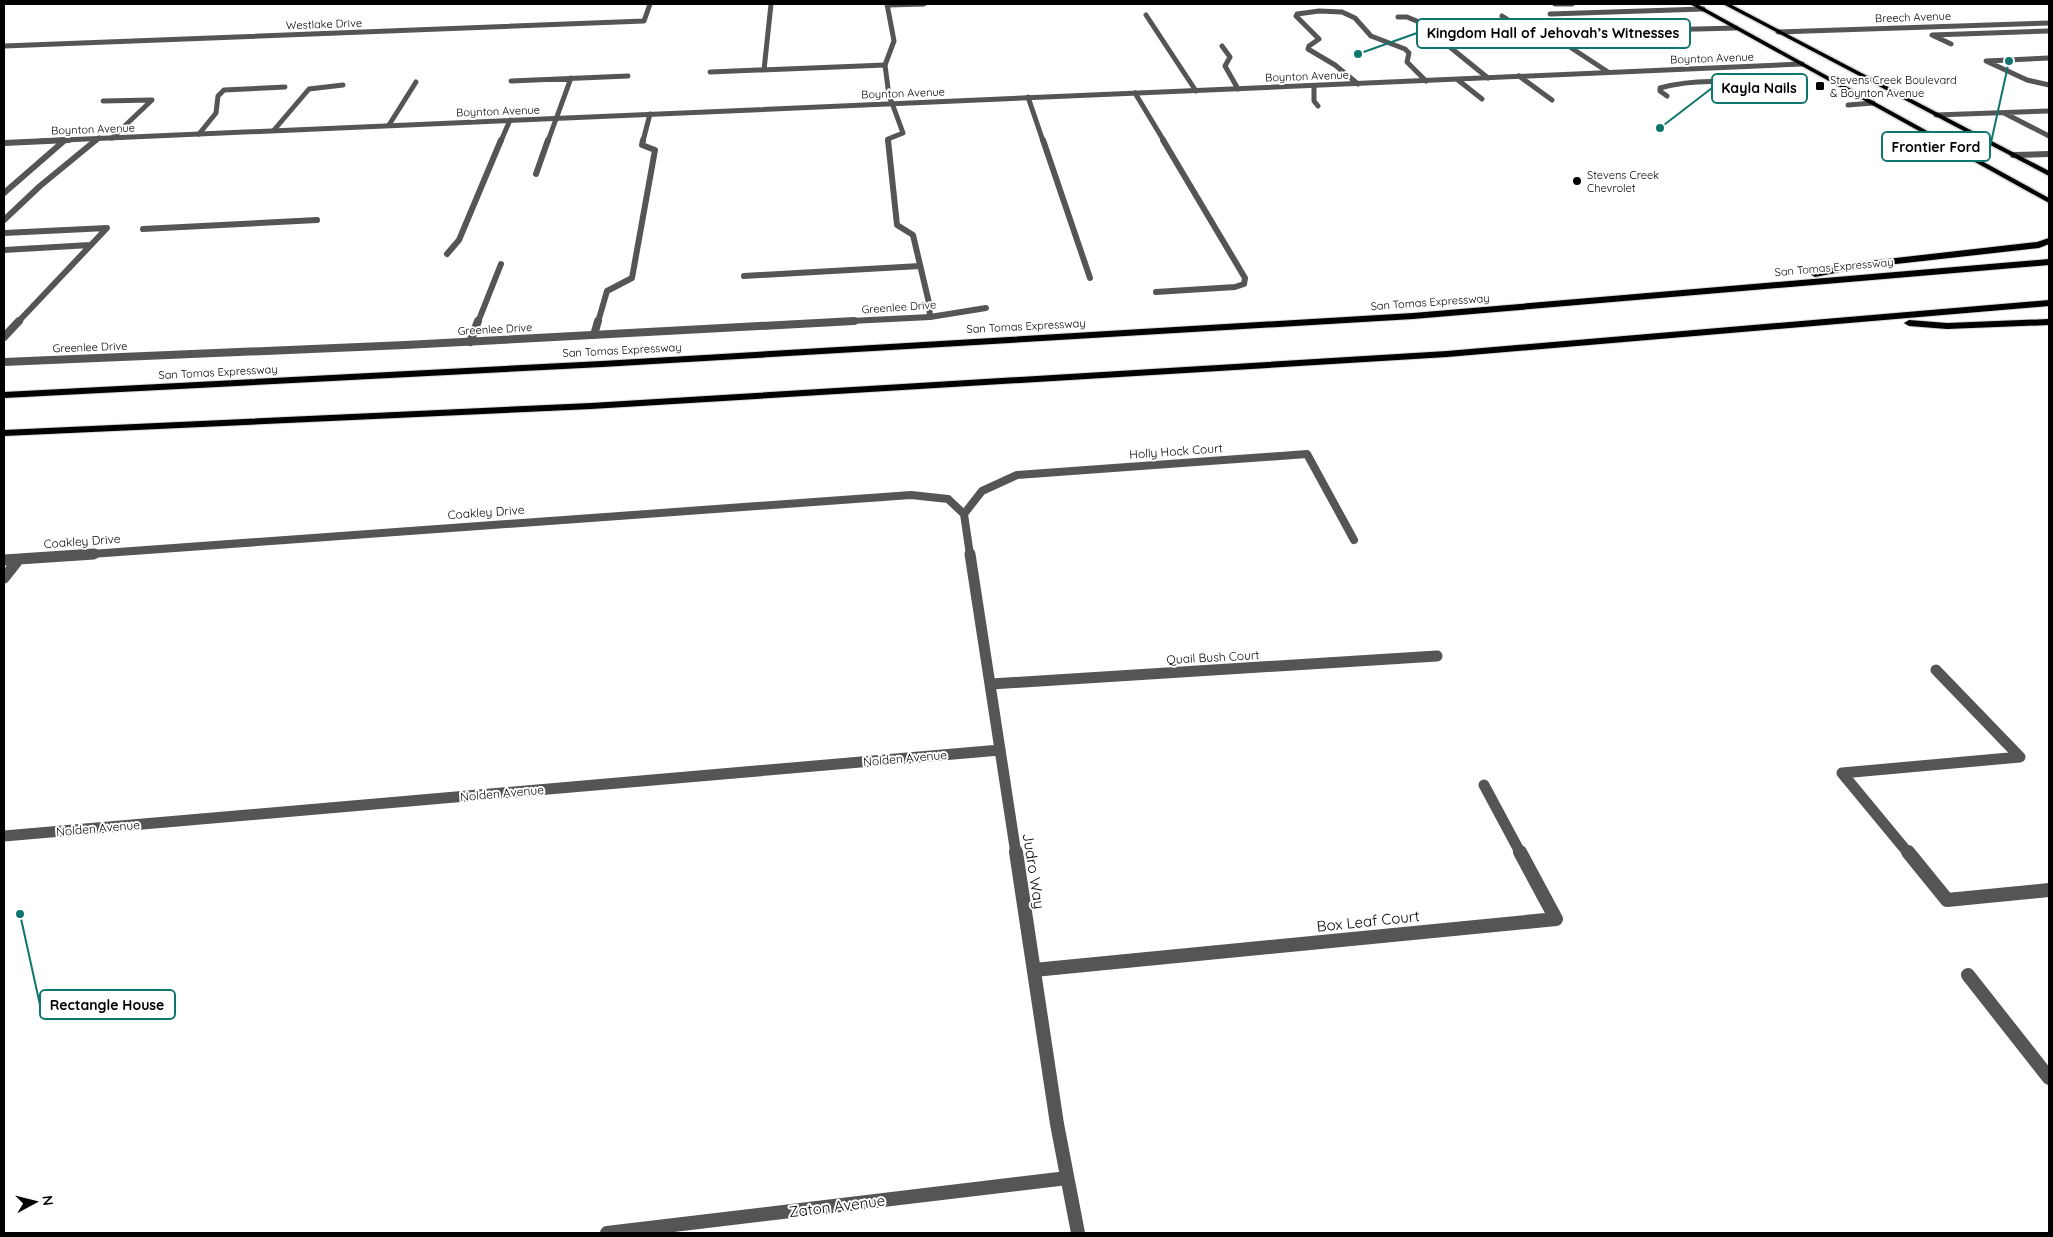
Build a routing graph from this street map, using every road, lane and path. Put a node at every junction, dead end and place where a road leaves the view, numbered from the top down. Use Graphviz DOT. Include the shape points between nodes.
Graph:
graph roads {
  1 [pos="650,4"];
  2 [pos="771,4"];
  3 [pos="887,4"];
  4 [pos="924,4"];
  5 [pos="1555,4"];
  6 [pos="1572,4"];
  7 [pos="1692,4"];
  8 [pos="1726,4"];
  9 [pos="1703,10"];
  10 [pos="1550,14"];
  11 [pos="1146,15"];
  12 [pos="1502,16"];
  13 [pos="1398,17"];
  14 [pos="1716,17"];
  15 [pos="2048,24"];
  16 [pos="1915,27"];
  17 [pos="1736,28"];
  18 [pos="1660,30"];
  19 [pos="2049,31"];
  20 [pos="1778,32"];
  21 [pos="1932,35"];
  22 [pos="1951,44"];
  23 [pos="4,46"];
  24 [pos="1222,46"];
  25 [pos="2049,58"];
  26 [pos="1802,64"];
  27 [pos="885,65"];
  28 [pos="1825,67"];
  29 [pos="764,70"];
  30 [pos="1834,70"];
  31 [pos="710,72"];
  32 [pos="1608,72"];
  33 [pos="628,76"];
  34 [pos="1519,76"];
  35 [pos="571,78"];
  36 [pos="1488,78"];
  37 [pos="1868,79"];
  38 [pos="1458,80"];
  39 [pos="511,81"];
  40 [pos="1426,81"];
  41 [pos="416,82"];
  42 [pos="1358,84"];
  43 [pos="343,85"];
  44 [pos="2049,85"];
  45 [pos="1314,86"];
  46 [pos="285,87"];
  47 [pos="1238,89"];
  48 [pos="1196,90"];
  49 [pos="1136,93"];
  50 [pos="1753,94"];
  51 [pos="1667,96"];
  52 [pos="1028,97"];
  53 [pos="1482,99"];
  54 [pos="1552,100"];
  55 [pos="103,102"];
  56 [pos="892,103"];
  57 [pos="1873,103"];
  58 [pos="1848,105"];
  59 [pos="1318,106"];
  60 [pos="2047,111"];
  61 [pos="2004,113"];
  62 [pos="650,114"];
  63 [pos="1936,115"];
  64 [pos="556,118"];
  65 [pos="510,120"];
  66 [pos="389,126"];
  67 [pos="274,130"];
  68 [pos="200,134"];
  69 [pos="2049,136"];
  70 [pos="99,138"];
  71 [pos="112,138"];
  72 [pos="65,140"];
  73 [pos="4,143"];
  74 [pos="2049,154"];
  75 [pos="2013,155"];
  76 [pos="536,174"];
  77 [pos="2049,174"];
  78 [pos="4,193"];
  79 [pos="2049,201"];
  80 [pos="4,220"];
  81 [pos="317,220"];
  82 [pos="143,229"];
  83 [pos="4,233"];
  84 [pos="2049,241"];
  85 [pos="90,245"];
  86 [pos="4,250"];
  87 [pos="447,254"];
  88 [pos="2049,262"];
  89 [pos="501,264"];
  90 [pos="920,266"];
  91 [pos="744,276"];
  92 [pos="1090,278"];
  93 [pos="1768,286"];
  94 [pos="1156,292"];
  95 [pos="2049,304"];
  96 [pos="986,308"];
  97 [pos="930,317"];
  98 [pos="1871,320"];
  99 [pos="2049,322"];
  100 [pos="594,335"];
  101 [pos="4,337"];
  102 [pos="470,342"];
  103 [pos="4,362"];
  104 [pos="4,394"];
  105 [pos="4,433"];
  106 [pos="964,514"];
  107 [pos="1354,540"];
  108 [pos="19,559"];
  109 [pos="4,560"];
  110 [pos="4,578"];
  111 [pos="1437,656"];
  112 [pos="1936,670"];
  113 [pos="991,684"];
  114 [pos="1000,750"];
  115 [pos="1484,785"];
  116 [pos="4,836"];
  117 [pos="2049,890"];
  118 [pos="1034,970"];
  119 [pos="1968,975"];
  120 [pos="2049,1078"];
  121 [pos="1067,1178"];
  122 [pos="607,1233"];
  123 [pos="1078,1233"];
  1 -- 23 [label="street, Westlake Drive" via="644,21"];
  2 -- 29 [label="street"];
  3 -- 4 [label="street"];
  3 -- 27 [label="street" via="894,41"];
  5 -- 6 [label="street"];
  7 -- 9 [label="main road"];
  8 -- 20 [label="main road"];
  9 -- 10 [label="street"];
  9 -- 14 [label="main road"];
  11 -- 48 [label="street"];
  12 -- 32 [label="street" via="1516,25 1541,28"];
  13 -- 36 [label="street" via="1419,22"];
  14 -- 17 [label="main road"];
  14 -- 20 [label="main road"];
  15 -- 16 [label="street, Breech Avenue"];
  16 -- 20 [label="street, Breech Avenue"];
  16 -- 21 [label="street"];
  17 -- 18 [label="street"];
  17 -- 26 [label="main road"];
  19 -- 21 [label="street"];
  20 -- 37 [label="main road"];
  21 -- 22 [label="street"];
  24 -- 47 [label="street" via="1230,57 1226,71"];
  25 -- 44 [label="street" via="1983,60 2027,80"];
  26 -- 28 [label="main road"];
  26 -- 32 [label="street, Boynton Avenue"];
  26 -- 57 [label="main road"];
  27 -- 29 [label="street"];
  27 -- 56 [label="street"];
  29 -- 31 [label="street"];
  30 -- 37 [label="main road"];
  32 -- 34 [label="street, Boynton Avenue"];
  33 -- 35 [label="street"];
  34 -- 36 [label="street, Boynton Avenue"];
  34 -- 54 [label="street"];
  35 -- 39 [label="street"];
  35 -- 64 [label="street"];
  36 -- 38 [label="street, Boynton Avenue"];
  37 -- 63 [label="main road"];
  38 -- 40 [label="street, Boynton Avenue"];
  38 -- 53 [label="street"];
  40 -- 42 [label="street, Boynton Avenue"];
  40 -- 42 [label="street" via="1407,62 1409,53 1406,50 1372,37 1354,17 1326,11 1297,14 1318,39 1308,49"];
  41 -- 66 [label="street"];
  42 -- 45 [label="street, Boynton Avenue"];
  43 -- 67 [label="street" via="309,89"];
  45 -- 47 [label="street, Boynton Avenue"];
  45 -- 59 [label="street" via="1314,101"];
  46 -- 68 [label="street" via="224,90 218,96 216,113"];
  47 -- 48 [label="street, Boynton Avenue"];
  48 -- 49 [label="street, Boynton Avenue"];
  49 -- 52 [label="street, Boynton Avenue"];
  49 -- 94 [label="street" via="1244,278 1244,284 1236,287"];
  50 -- 51 [label="street" via="1759,93 1736,83 1660,88"];
  52 -- 56 [label="street, Boynton Avenue"];
  52 -- 92 [label="street"];
  55 -- 71 [label="street" via="152,100"];
  56 -- 62 [label="street, Boynton Avenue"];
  56 -- 90 [label="street" via="903,133 888,139 898,225 913,235"];
  57 -- 58 [label="street"];
  57 -- 79 [label="main road"];
  60 -- 61 [label="street"];
  61 -- 63 [label="street"];
  61 -- 69 [label="street"];
  62 -- 64 [label="street, Boynton Avenue"];
  62 -- 100 [label="street" via="642,144 655,150 632,278 607,291"];
  63 -- 75 [label="main road"];
  64 -- 65 [label="street, Boynton Avenue"];
  64 -- 76 [label="street"];
  65 -- 66 [label="street, Boynton Avenue"];
  65 -- 87 [label="street" via="459,240"];
  66 -- 67 [label="street, Boynton Avenue"];
  67 -- 68 [label="street, Boynton Avenue"];
  68 -- 71 [label="street, Boynton Avenue"];
  70 -- 71 [label="street, Boynton Avenue"];
  70 -- 72 [label="street, Boynton Avenue"];
  70 -- 80 [label="street"];
  72 -- 73 [label="street, Boynton Avenue"];
  72 -- 78 [label="street"];
  74 -- 75 [label="street"];
  75 -- 77 [label="main road"];
  81 -- 82 [label="street"];
  83 -- 85 [label="street" via="107,228"];
  84 -- 93 [label="highway" via="2040,245 1860,265"];
  85 -- 86 [label="street"];
  85 -- 101 [label="street"];
  88 -- 93 [label="highway, San Tomas Expressway"];
  89 -- 102 [label="street"];
  90 -- 91 [label="street"];
  90 -- 97 [label="street"];
  93 -- 104 [label="highway, San Tomas Expressway" via="1413,316 602,364"];
  95 -- 98 [label="highway"];
  96 -- 97 [label="street, Greenlee Drive"];
  97 -- 100 [label="street, Greenlee Drive"];
  98 -- 99 [label="highway" via="1947,326"];
  98 -- 105 [label="highway" via="1447,354 631,404"];
  100 -- 102 [label="street, Greenlee Drive"];
  102 -- 103 [label="street, Greenlee Drive"];
  106 -- 107 [label="street, Holly Hock Court" via="982,491 1017,475 1306,454"];
  106 -- 108 [label="street, Coakley Drive" via="948,499 911,495"];
  106 -- 113 [label="street, Judro Way"];
  108 -- 109 [label="street, Coakley Drive"];
  108 -- 110 [label="street"];
  111 -- 113 [label="street, Quail Bush Court"];
  112 -- 117 [label="street" via="2020,757 1842,773 1947,900"];
  113 -- 114 [label="street, Judro Way"];
  114 -- 116 [label="street, Nolden Avenue"];
  114 -- 118 [label="street, Judro Way"];
  115 -- 118 [label="street, Box Leaf Court" via="1556,919"];
  118 -- 121 [label="street, Judro Way"];
  119 -- 120 [label="street"];
  121 -- 122 [label="street, Zaton Avenue"];
  121 -- 123 [label="street, Judro Way"];
}
